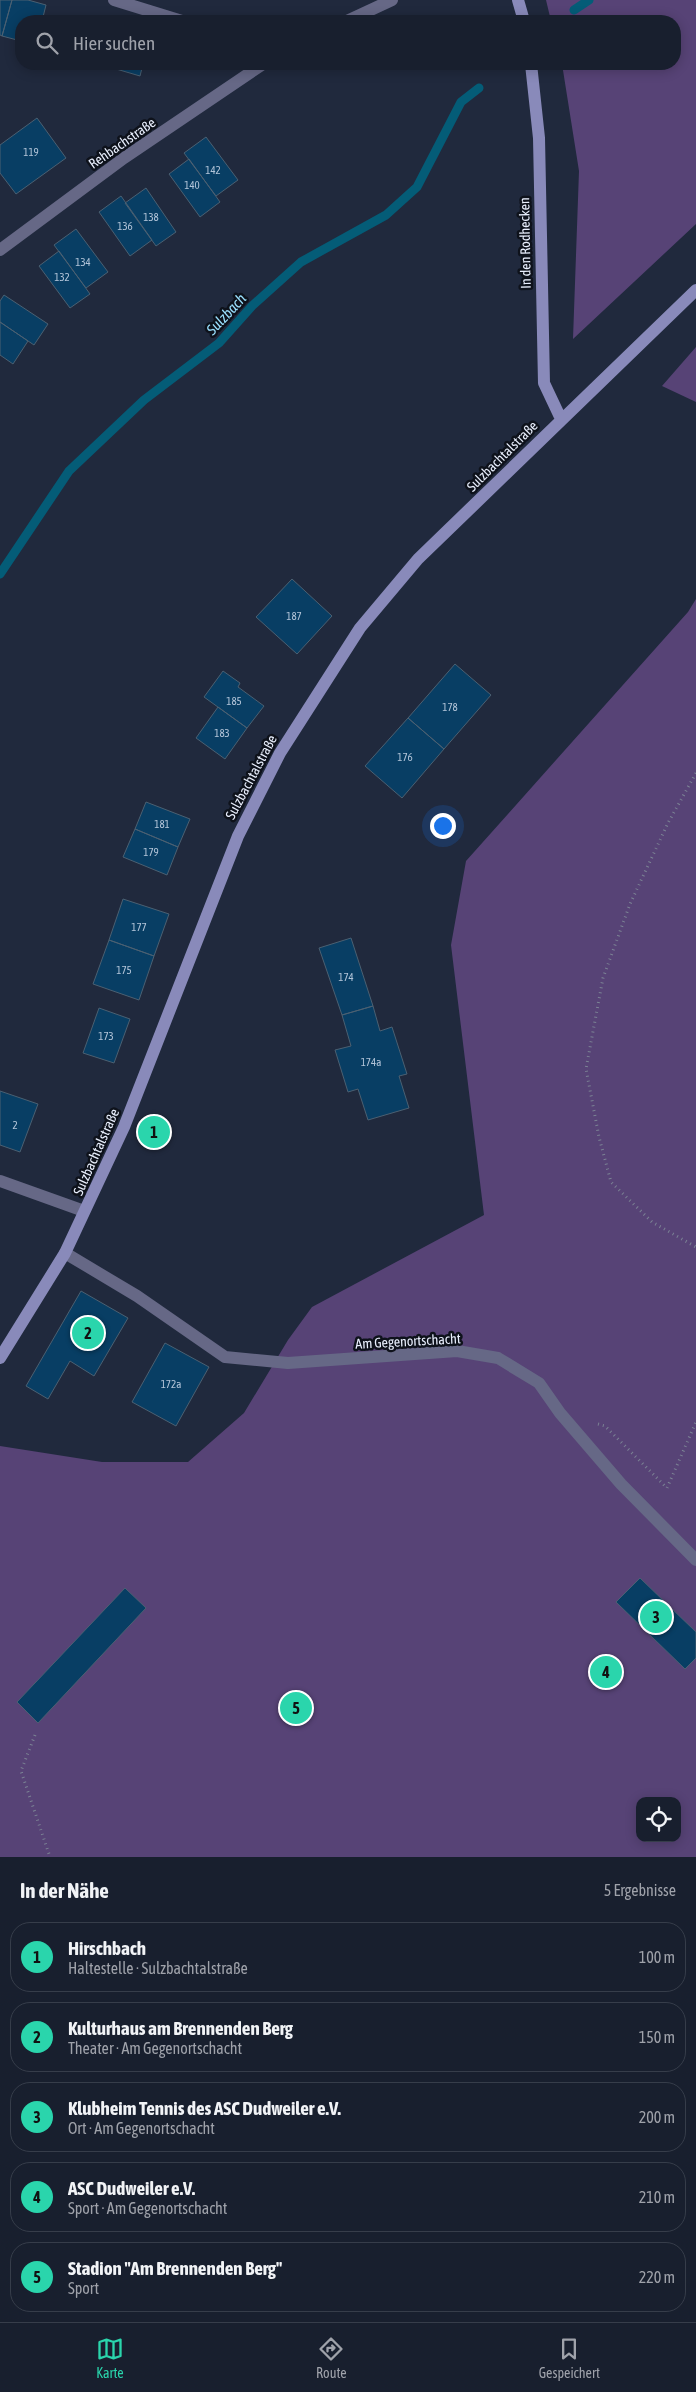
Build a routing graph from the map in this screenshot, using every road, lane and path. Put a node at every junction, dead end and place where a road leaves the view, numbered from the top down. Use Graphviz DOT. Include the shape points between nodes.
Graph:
graph roads {
  1 [pos="114,0"];
  2 [pos="392,0"];
  3 [pos="518,0"];
  4 [pos="163,15"];
  5 [pos="360,15"];
  6 [pos="522,15"];
  7 [pos="254,70"];
  8 [pos="532,70"];
  9 [pos="0,250"];
  10 [pos="696,290"];
  11 [pos="561,419"];
  12 [pos="696,773"];
  13 [pos="0,1181"];
  14 [pos="84,1211"];
  15 [pos="696,1247"];
  16 [pos="65,1253"];
  17 [pos="0,1358"];
  18 [pos="696,1422"];
  19 [pos="596,1424"];
  20 [pos="696,1560"];
  21 [pos="35,1735"];
  22 [pos="50,1857"];
  1 -- 4 [label="street"];
  2 -- 5 [label="street"];
  3 -- 6 [label="main road"];
  7 -- 9 [label="street, Rehbachstraße" via="124,158"];
  8 -- 11 [label="main road, In den Rodhecken" via="539,138 544,383"];
  10 -- 11 [label="main road, Sulzbachtalstraße"];
  11 -- 14 [label="main road, Sulzbachtalstraße" via="418,559 360,628 280,752 238,836 124,1127"];
  12 -- 15 [label="path" via="668,823 630,904 604,978 586,1069 611,1182 652,1222"];
  13 -- 14 [label="street"];
  14 -- 16 [label="main road, Sulzbachtalstraße"];
  16 -- 17 [label="main road, Sulzbachtalstraße"];
  16 -- 20 [label="street, Am Gegenortschacht" via="137,1296 225,1357 288,1362 457,1351 498,1358 539,1383 560,1413 621,1484"];
  18 -- 19 [label="path" via="667,1488 605,1426"];
  21 -- 22 [label="path" via="21,1771"];
}
